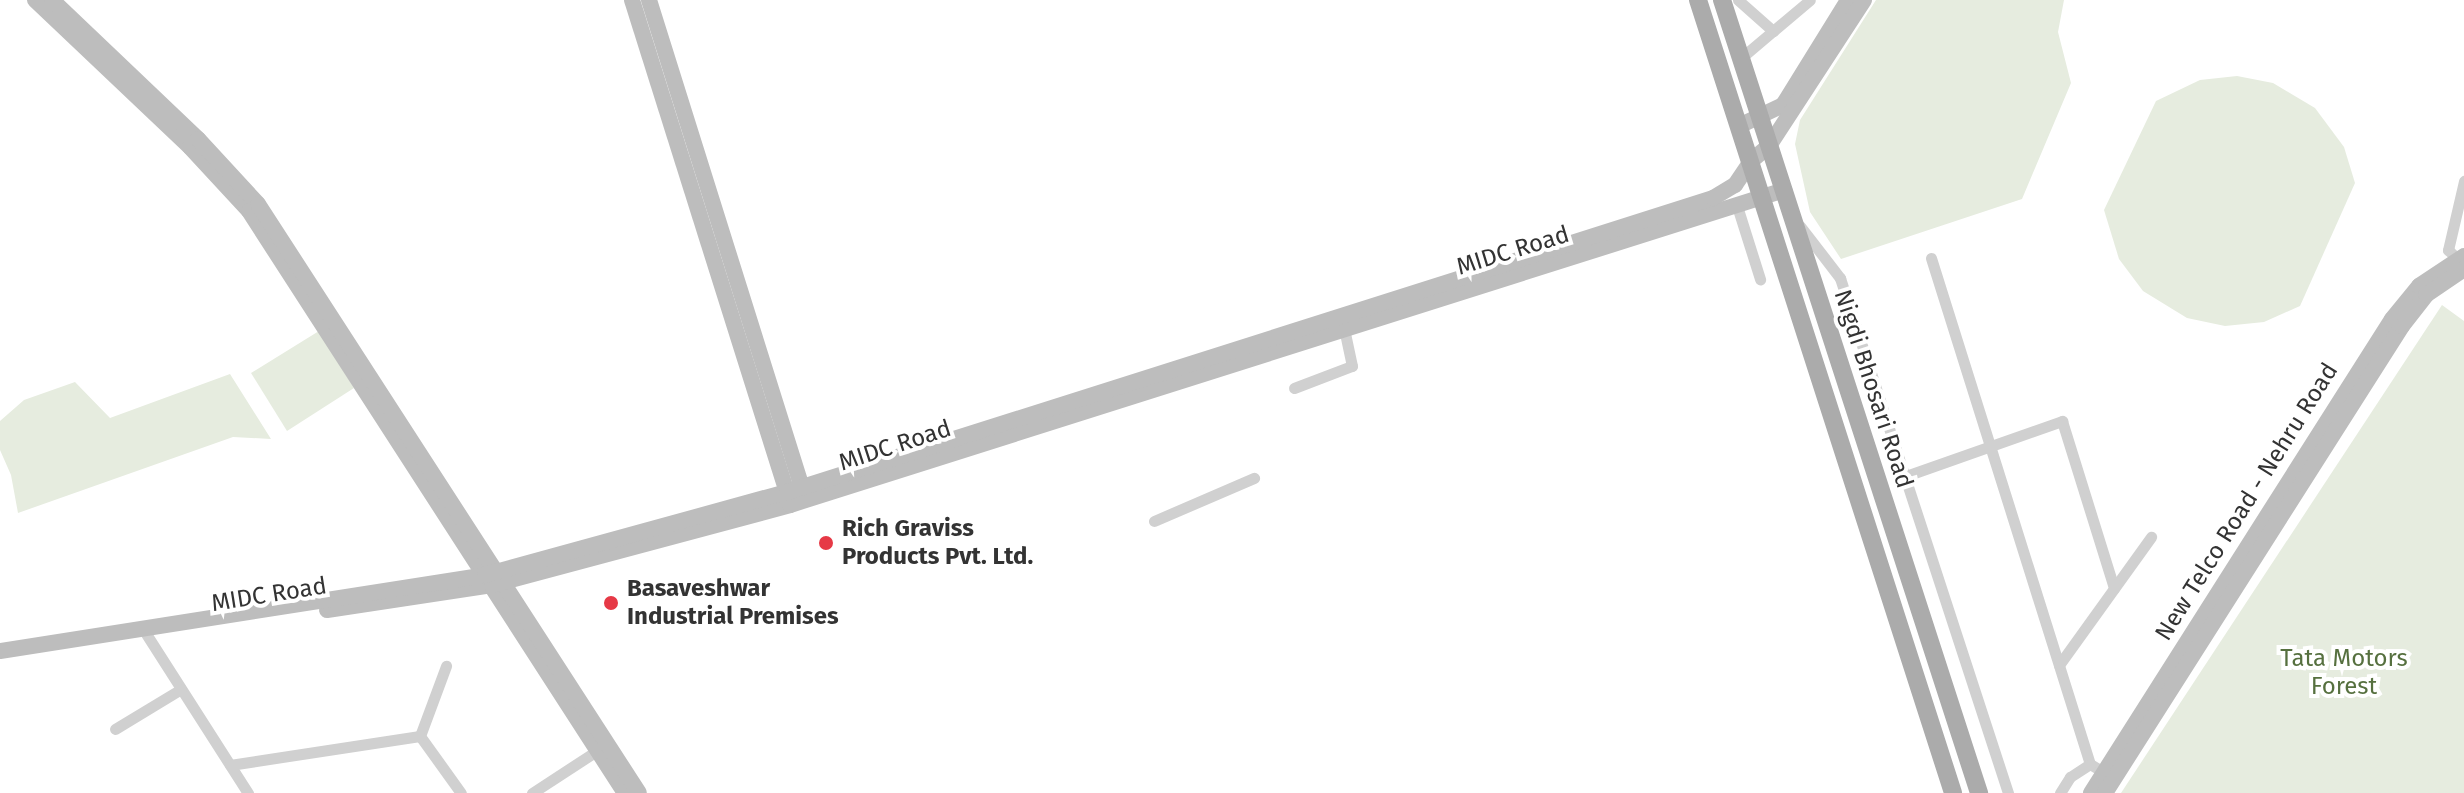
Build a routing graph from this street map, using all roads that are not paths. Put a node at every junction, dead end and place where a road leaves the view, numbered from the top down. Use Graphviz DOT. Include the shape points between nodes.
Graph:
graph roads {
  1 [pos="35,0"];
  2 [pos="52,0"];
  3 [pos="632,0"];
  4 [pos="649,0"];
  5 [pos="1698,0"];
  6 [pos="1722,0"];
  7 [pos="1738,0"];
  8 [pos="1810,0"];
  9 [pos="1848,0"];
  10 [pos="1864,0"];
  11 [pos="1773,31"];
  12 [pos="1741,58"];
  13 [pos="1761,119"];
  14 [pos="1739,126"];
  15 [pos="1769,146"];
  16 [pos="1751,161"];
  17 [pos="2464,181"];
  18 [pos="1784,190"];
  19 [pos="1762,197"];
  20 [pos="1737,206"];
  21 [pos="1792,216"];
  22 [pos="1931,258"];
  23 [pos="2462,262"];
  24 [pos="1760,279"];
  25 [pos="1344,329"];
  26 [pos="1261,347"];
  27 [pos="1294,388"];
  28 [pos="1990,446"];
  29 [pos="1903,477"];
  30 [pos="1254,478"];
  31 [pos="796,496"];
  32 [pos="1154,521"];
  33 [pos="2151,537"];
  34 [pos="495,579"];
  35 [pos="2114,588"];
  36 [pos="146,634"];
  37 [pos="0,651"];
  38 [pos="0,661"];
  39 [pos="2059,665"];
  40 [pos="446,666"];
  41 [pos="181,689"];
  42 [pos="1972,692"];
  43 [pos="1949,700"];
  44 [pos="115,729"];
  45 [pos="420,736"];
  46 [pos="603,747"];
  47 [pos="230,765"];
  48 [pos="2103,777"];
  49 [pos="248,793"];
  50 [pos="461,793"];
  51 [pos="532,793"];
  52 [pos="625,793"];
  53 [pos="639,793"];
  54 [pos="1953,793"];
  55 [pos="1979,793"];
  56 [pos="2008,793"];
  57 [pos="2060,793"];
  58 [pos="2091,793"];
  1 -- 34 [label="main road" via="190,147 249,211"];
  2 -- 34 [label="main road" via="258,204"];
  3 -- 31 [label="main road"];
  4 -- 31 [label="main road"];
  5 -- 14 [label="main road, Nigdi Bhosari Road"];
  6 -- 12 [label="main road, Nigdi Bhosari Road"];
  7 -- 11 [label="street"];
  8 -- 11 [label="street"];
  9 -- 13 [label="main road" via="1790,95 1776,112"];
  10 -- 15 [label="main road"];
  11 -- 12 [label="street"];
  12 -- 13 [label="main road, Nigdi Bhosari Road"];
  13 -- 14 [label="main road"];
  13 -- 15 [label="main road, Nigdi Bhosari Road"];
  14 -- 16 [label="main road, Nigdi Bhosari Road"];
  15 -- 16 [label="main road"];
  15 -- 18 [label="main road, Nigdi Bhosari Road"];
  16 -- 19 [label="main road, Nigdi Bhosari Road"];
  16 -- 26 [label="main road" via="1735,185 1713,198"];
  17 -- 23 [label="street" via="2448,246"];
  18 -- 19 [label="main road, MIDC Road"];
  18 -- 21 [label="main road, Nigdi Bhosari Road"];
  19 -- 20 [label="main road, MIDC Road"];
  19 -- 54 [label="main road, Nigdi Bhosari Road"];
  20 -- 24 [label="street"];
  20 -- 25 [label="main road, MIDC Road"];
  21 -- 29 [label="street" via="1840,278"];
  21 -- 43 [label="main road, Nigdi Bhosari Road"];
  22 -- 28 [label="street"];
  23 -- 48 [label="main road, New Telco Road - Nehru Road" via="2402,326"];
  25 -- 26 [label="main road, MIDC Road"];
  25 -- 27 [label="street" via="1352,366"];
  26 -- 31 [label="main road, MIDC Road"];
  28 -- 29 [label="street"];
  28 -- 35 [label="street" via="2062,421"];
  28 -- 39 [label="street"];
  29 -- 42 [label="street"];
  30 -- 32 [label="street"];
  31 -- 34 [label="main road, MIDC Road"];
  33 -- 35 [label="street"];
  34 -- 36 [label="main road, MIDC Road"];
  34 -- 46 [label="main road"];
  35 -- 39 [label="street"];
  36 -- 37 [label="main road, MIDC Road"];
  36 -- 38 [label="main road, MIDC Road"];
  36 -- 41 [label="street"];
  39 -- 48 [label="street"];
  40 -- 45 [label="street"];
  41 -- 44 [label="street"];
  41 -- 47 [label="street"];
  42 -- 43 [label="street"];
  42 -- 56 [label="street"];
  43 -- 55 [label="main road, Nigdi Bhosari Road"];
  45 -- 47 [label="street"];
  45 -- 50 [label="street"];
  46 -- 51 [label="street"];
  46 -- 52 [label="main road"];
  46 -- 53 [label="main road"];
  47 -- 49 [label="street"];
  48 -- 57 [label="street" via="2070,777"];
  48 -- 58 [label="main road, New Telco Road - Nehru Road"];
}
